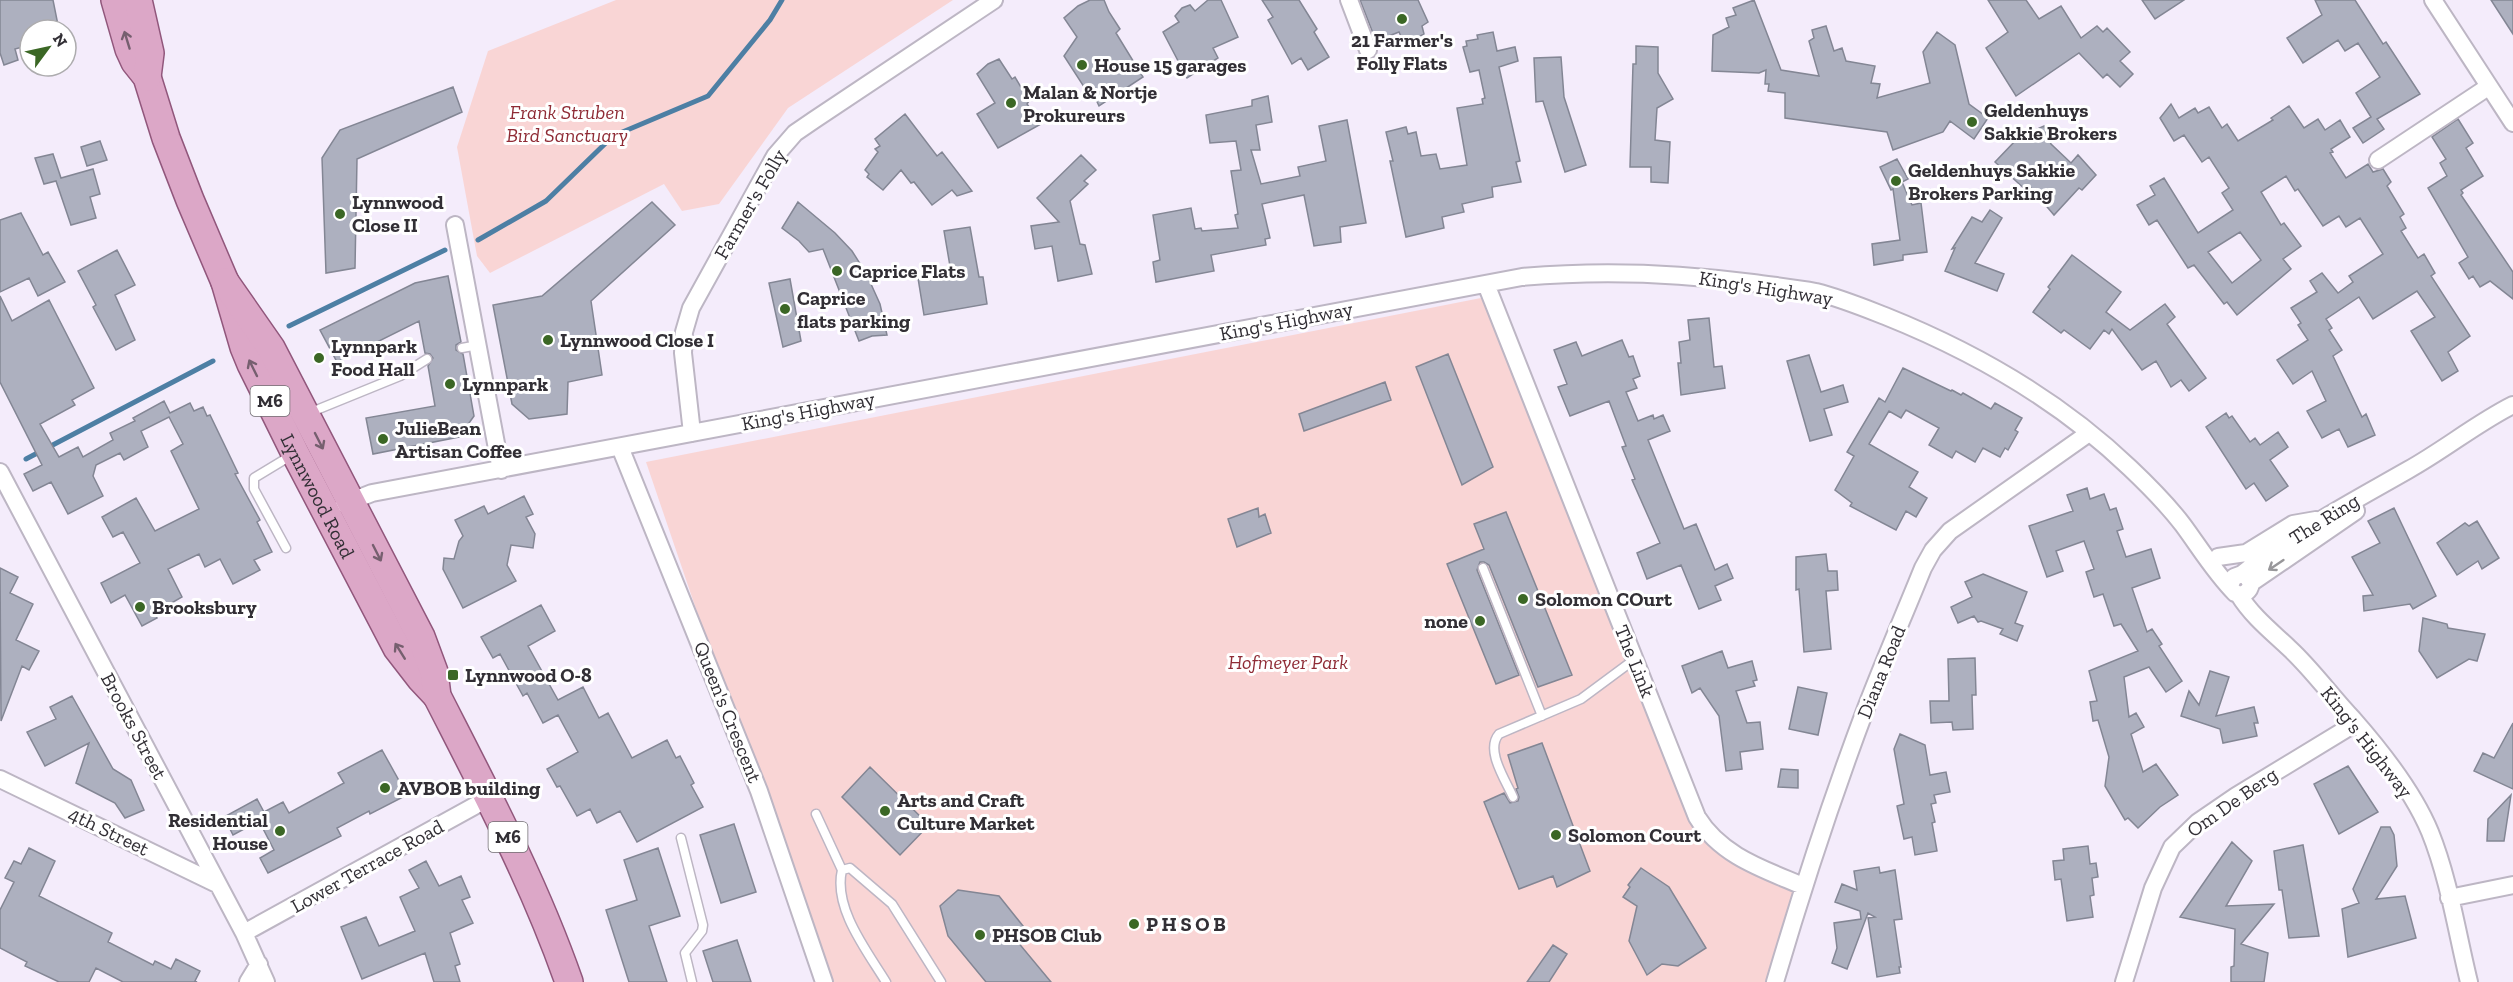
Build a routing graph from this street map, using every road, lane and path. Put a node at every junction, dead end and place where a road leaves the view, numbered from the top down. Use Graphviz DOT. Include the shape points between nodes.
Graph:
graph roads {
  1 [pos="115,0"];
  2 [pos="138,0"];
  3 [pos="993,0"];
  4 [pos="1349,0"];
  5 [pos="2433,0"];
  6 [pos="1368,50"];
  7 [pos="147,76"];
  8 [pos="2488,87"];
  9 [pos="2513,123"];
  10 [pos="2378,160"];
  11 [pos="455,225"];
  12 [pos="225,282"];
  13 [pos="1486,284"];
  14 [pos="427,359"];
  15 [pos="2513,405"];
  16 [pos="306,414"];
  17 [pos="692,433"];
  18 [pos="2089,433"];
  19 [pos="620,447"];
  20 [pos="295,453"];
  21 [pos="501,470"];
  22 [pos="0,472"];
  23 [pos="339,507"];
  24 [pos="2325,525"];
  25 [pos="2184,527"];
  26 [pos="286,548"];
  27 [pos="2218,557"];
  28 [pos="1483,568"];
  29 [pos="2242,583"];
  30 [pos="1635,659"];
  31 [pos="1542,716"];
  32 [pos="2356,723"];
  33 [pos="0,779"];
  34 [pos="1512,797"];
  35 [pos="489,798"];
  36 [pos="816,814"];
  37 [pos="681,838"];
  38 [pos="842,870"];
  39 [pos="217,884"];
  40 [pos="2513,885"];
  41 [pos="1803,886"];
  42 [pos="2449,898"];
  43 [pos="244,933"];
  44 [pos="259,964"];
  45 [pos="248,982"];
  46 [pos="266,982"];
  47 [pos="569,982"];
  48 [pos="692,982"];
  49 [pos="824,982"];
  50 [pos="886,982"];
  51 [pos="940,982"];
  52 [pos="1774,982"];
  53 [pos="2124,982"];
  54 [pos="2469,982"];
  7 -- 1 [label="main road, Lynnwood Road / M6, one-way" via="135,62"];
  2 -- 7 [label="main road, Lynnwood Road / M6" via="150,53"];
  3 -- 17 [label="street, Farmer's Folly" via="795,133 775,156 691,308 683,353"];
  4 -- 6 [label="street"];
  5 -- 8 [label="street"];
  7 -- 12 [label="main road, Lynnwood Road / M6" via="166,138"];
  8 -- 9 [label="street"];
  8 -- 10 [label="street"];
  11 -- 21 [label="street" via="470,346"];
  12 -- 16 [label="main road, Lynnwood Road / M6" via="271,348"];
  20 -- 12 [label="main road, Lynnwood Road / M6, one-way" via="244,347"];
  13 -- 17 [label="street, King's Highway"];
  13 -- 18 [label="street, King's Highway" via="1559,274 1602,273 1725,279 1815,292 1903,323 1979,358"];
  13 -- 30 [label="street, The Link"];
  14 -- 16 [label="lane" via="400,376"];
  15 -- 24 [label="street, The Ring" via="2409,470 2375,498"];
  16 -- 23 [label="main road, Lynnwood Road / M6, one-way"];
  17 -- 19 [label="street, King's Highway"];
  18 -- 25 [label="street, King's Highway" via="2152,490"];
  18 -- 41 [label="street, Diana Road" via="1967,517 1933,550 1867,707"];
  19 -- 21 [label="street, King's Highway"];
  19 -- 49 [label="street, Queen's Crescent" via="759,791"];
  20 -- 23 [label="main road, Lynnwood Road / M6"];
  20 -- 26 [label="lane" via="254,478 254,489"];
  21 -- 23 [label="street, King's Highway" via="372,493"];
  22 -- 39 [label="street, Brooks Street"];
  23 -- 35 [label="main road, Lynnwood Road / M6" via="421,637 438,696"];
  24 -- 27 [label="street" via="2293,524 2246,553"];
  24 -- 29 [label="street, The Ring"];
  25 -- 27 [label="street, King's Highway"];
  25 -- 29 [label="street, King's Highway" via="2202,555"];
  27 -- 29 [label="street, King's Highway"];
  28 -- 31 [label="lane"];
  29 -- 32 [label="street, King's Highway" via="2290,648"];
  30 -- 31 [label="lane" via="1581,699"];
  30 -- 41 [label="street, The Link" via="1705,830 1722,848 1739,858"];
  31 -- 34 [label="lane" via="1499,734 1494,740 1493,751"];
  32 -- 42 [label="street, King's Highway" via="2396,774 2430,831"];
  32 -- 53 [label="street, Om De Berg" via="2217,809 2172,847 2153,888"];
  33 -- 39 [label="street, 4th Street"];
  35 -- 43 [label="street, Lower Terrace Road"];
  35 -- 47 [label="main road, Lynnwood Road / M6" via="548,924"];
  36 -- 38 [label="lane"];
  37 -- 48 [label="lane" via="703,925 685,953"];
  38 -- 50 [label="lane" via="840,891 861,945"];
  38 -- 51 [label="lane" via="850,868 892,904"];
  39 -- 43 [label="street, Brooks Street"];
  40 -- 42 [label="street"];
  41 -- 52 [label="street, Diana Road"];
  42 -- 54 [label="street, King's Highway"];
  43 -- 44 [label="street, Brooks Street"];
  44 -- 45 [label="street"];
  44 -- 46 [label="street, Brooks Street"];
}
